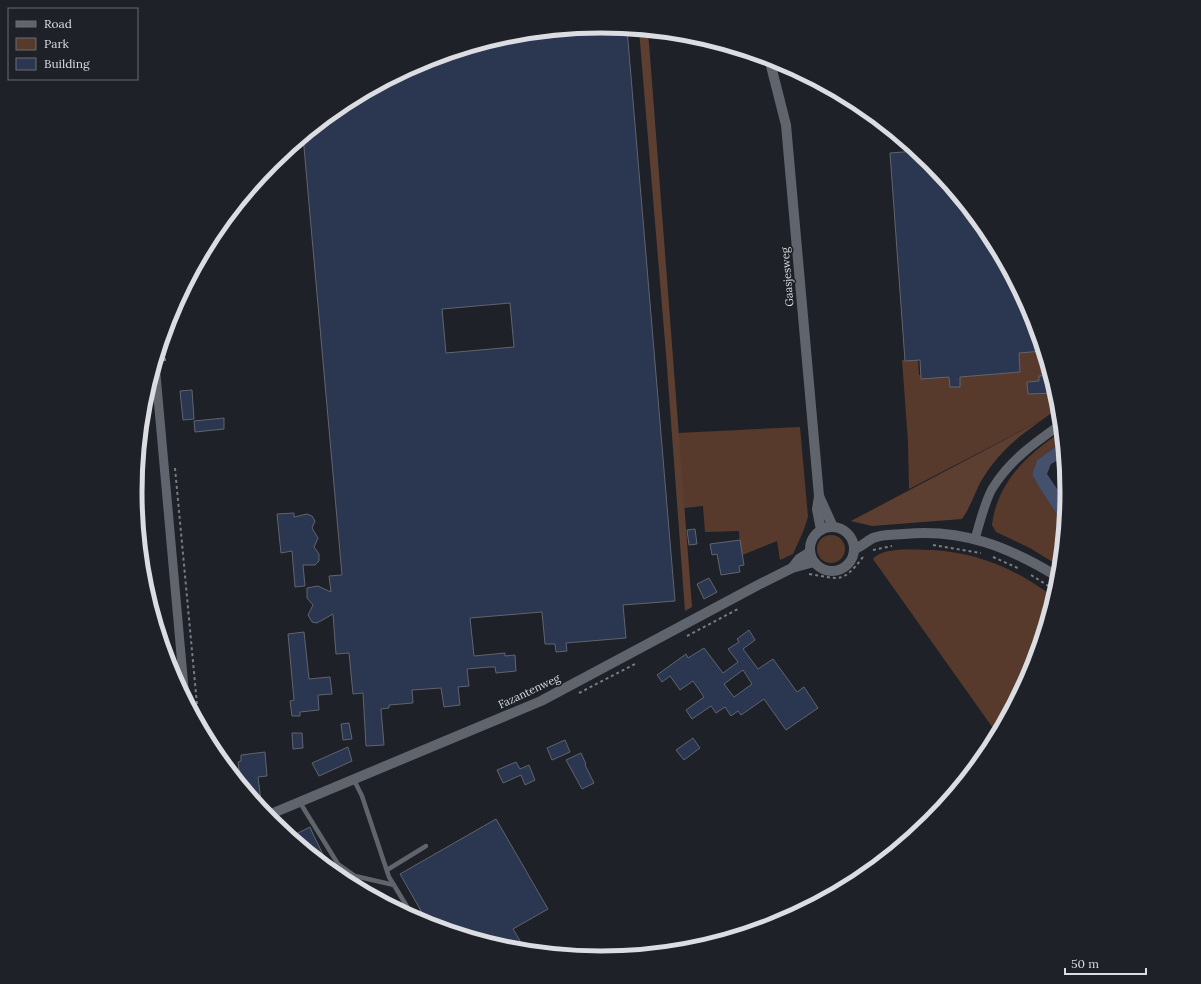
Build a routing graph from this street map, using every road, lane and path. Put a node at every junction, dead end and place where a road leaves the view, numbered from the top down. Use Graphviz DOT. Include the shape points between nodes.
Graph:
graph roads {
  1 [pos="771,66"];
  2 [pos="156,377"];
  3 [pos="1055,428"];
  4 [pos="819,496"];
  5 [pos="833,527"];
  6 [pos="821,530"];
  7 [pos="851,537"];
  8 [pos="872,539"];
  9 [pos="975,539"];
  10 [pos="855,549"];
  11 [pos="971,551"];
  12 [pos="984,554"];
  13 [pos="990,556"];
  14 [pos="812,557"];
  15 [pos="1021,569"];
  16 [pos="1027,572"];
  17 [pos="1052,573"];
  18 [pos="1050,587"];
  19 [pos="188,603"];
  20 [pos="184,684"];
  21 [pos="199,713"];
  22 [pos="353,778"];
  23 [pos="299,801"];
  24 [pos="272,813"];
  25 [pos="426,846"];
  26 [pos="387,870"];
  27 [pos="394,885"];
  28 [pos="409,909"];
  1 -- 4 [label="main road, Gaasjesweg" via="786,125"];
  2 -- 20 [label="street"];
  3 -- 9 [label="street" via="1029,446 1002,475 985,506"];
  4 -- 5 [label="main road, Gaasjesweg"];
  4 -- 6 [label="main road, Gaasjesweg" via="817,509"];
  5 -- 6 [label="main road"];
  5 -- 7 [label="main road" via="843,530"];
  6 -- 14 [label="main road" via="813,539"];
  7 -- 8 [label="main road" via="865,536"];
  7 -- 10 [label="main road"];
  8 -- 9 [label="main road" via="909,533 936,533"];
  8 -- 10 [label="main road"];
  9 -- 17 [label="main road" via="1000,546"];
  10 -- 14 [label="main road" via="849,565 840,570 823,570"];
  11 -- 12 [label="path"];
  13 -- 15 [label="path"];
  14 -- 22 [label="main road, Fazantenweg" via="799,559 792,568 541,701"];
  16 -- 18 [label="path"];
  19 -- 21 [label="path"];
  22 -- 23 [label="main road, Fazantenweg"];
  22 -- 26 [label="lane" via="362,796"];
  23 -- 24 [label="main road, Fazantenweg"];
  23 -- 27 [label="lane" via="338,864 355,876"];
  25 -- 26 [label="lane"];
  26 -- 27 [label="lane"];
  27 -- 28 [label="lane"];
}
